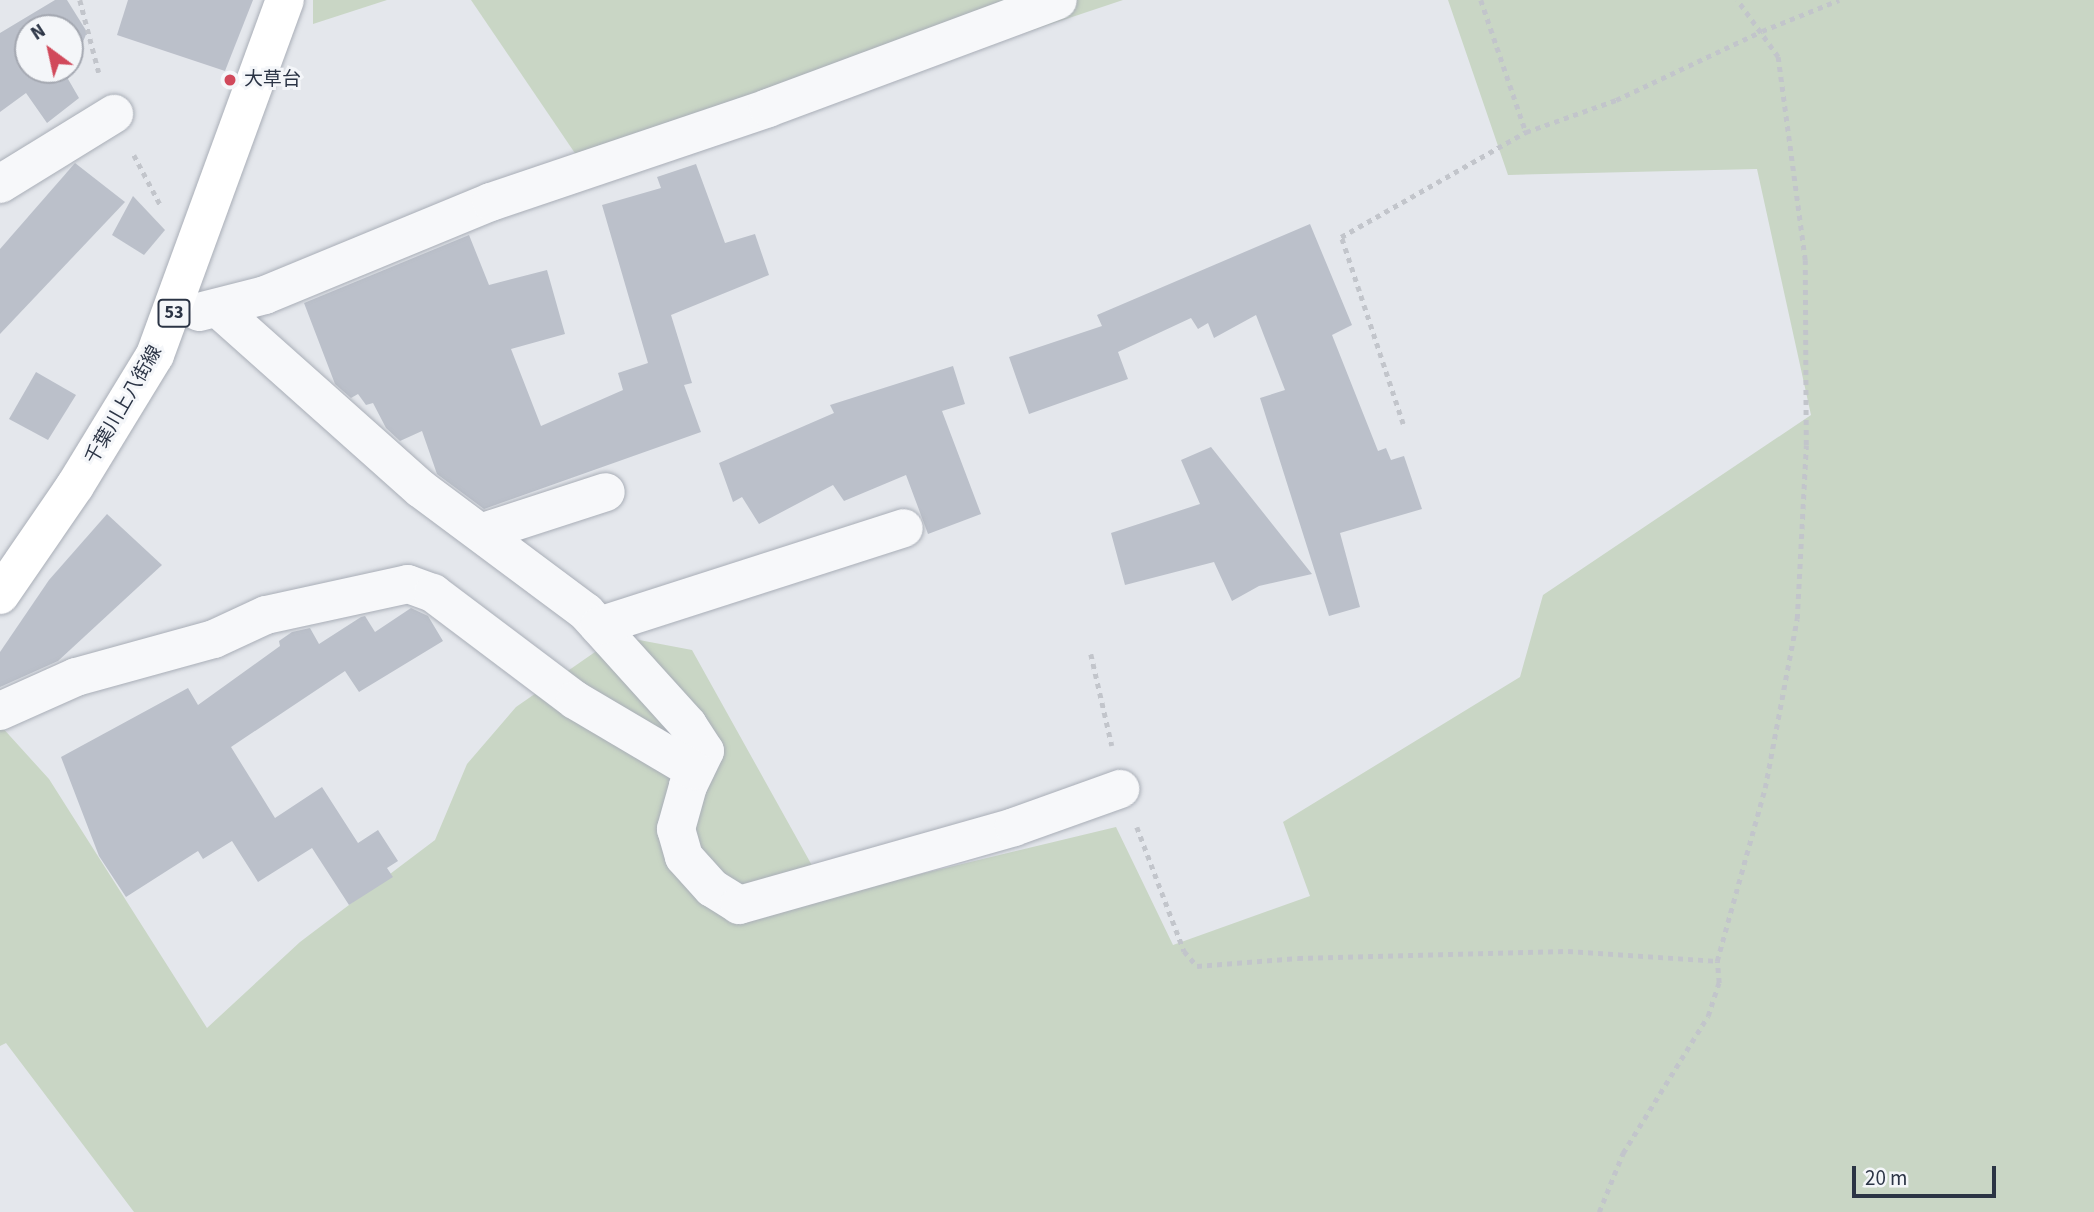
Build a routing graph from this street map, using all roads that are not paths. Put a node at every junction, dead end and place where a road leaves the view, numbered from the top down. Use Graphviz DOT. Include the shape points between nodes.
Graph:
graph roads {
  1 [pos="285,0"];
  2 [pos="1058,0"];
  3 [pos="114,114"];
  4 [pos="0,184"];
  5 [pos="220,310"];
  6 [pos="173,315"];
  7 [pos="606,492"];
  8 [pos="904,528"];
  9 [pos="484,532"];
  10 [pos="0,595"];
  11 [pos="599,626"];
  12 [pos="0,711"];
  13 [pos="695,771"];
  14 [pos="1120,789"];
  1 -- 6 [label="main road, 千葉川上八街線 / 53"];
  2 -- 5 [label="street" via="768,108 491,202"];
  3 -- 4 [label="street"];
  5 -- 6 [label="street"];
  5 -- 9 [label="street" via="421,489"];
  6 -- 10 [label="main road, 千葉川上八街線 / 53" via="120,416"];
  7 -- 9 [label="street"];
  8 -- 11 [label="street"];
  9 -- 11 [label="street"];
  11 -- 13 [label="street" via="688,725 705,751"];
  12 -- 13 [label="street" via="76,677 214,639 266,615 408,584 433,593 575,700"];
  13 -- 14 [label="street" via="676,829 684,857 712,888 739,905 1014,827"];
}
